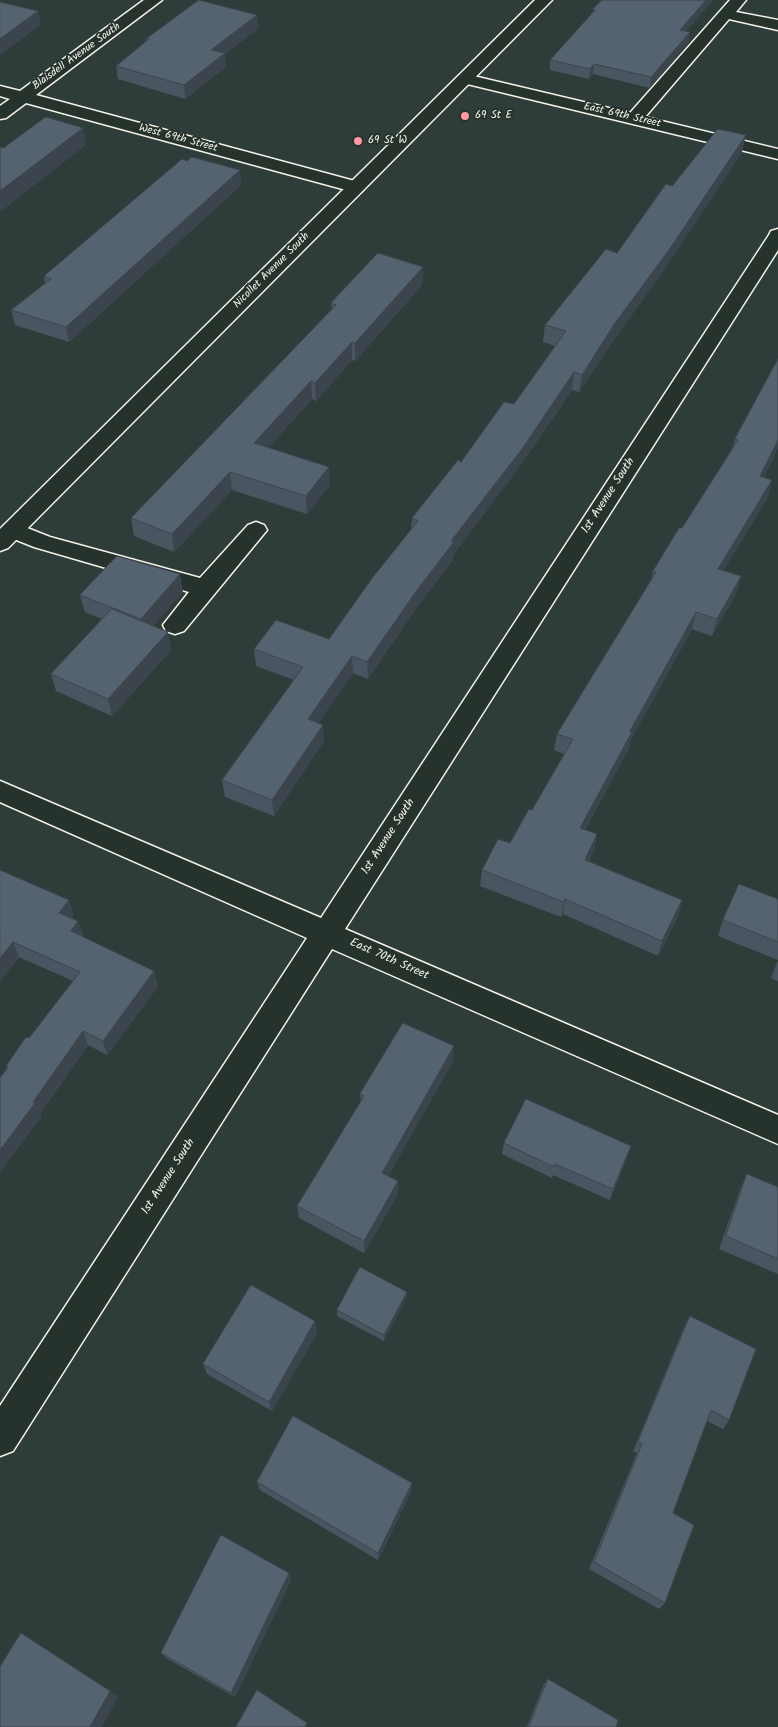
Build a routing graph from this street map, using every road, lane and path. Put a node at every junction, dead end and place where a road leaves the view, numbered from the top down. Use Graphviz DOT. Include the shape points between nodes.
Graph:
graph roads {
  1 [pos="154,0"];
  2 [pos="544,0"];
  3 [pos="738,0"];
  4 [pos="726,14"];
  5 [pos="778,25"];
  6 [pos="465,79"];
  7 [pos="0,91"];
  8 [pos="22,97"];
  9 [pos="0,114"];
  10 [pos="634,120"];
  11 [pos="778,154"];
  12 [pos="356,187"];
  13 [pos="778,235"];
  14 [pos="256,530"];
  15 [pos="6,536"];
  16 [pos="205,588"];
  17 [pos="175,625"];
  18 [pos="0,792"];
  19 [pos="327,933"];
  20 [pos="778,1130"];
  21 [pos="0,1438"];
  1 -- 8 [label="street, Blaisdell Avenue South"];
  2 -- 6 [label="street, Nicollet Avenue South"];
  3 -- 4 [label="street"];
  4 -- 5 [label="street"];
  4 -- 10 [label="street"];
  6 -- 10 [label="street, East 69th Street"];
  6 -- 12 [label="street, Nicollet Avenue South"];
  7 -- 8 [label="street, West 69th Street"];
  8 -- 9 [label="street, Blaisdell Avenue South"];
  8 -- 12 [label="street, West 69th Street"];
  10 -- 11 [label="street, East 69th Street"];
  12 -- 15 [label="street, Nicollet Avenue South"];
  13 -- 19 [label="street, 1st Avenue South"];
  14 -- 16 [label="street"];
  15 -- 16 [label="street" via="42,542"];
  16 -- 17 [label="street"];
  18 -- 19 [label="street, East 70th Street"];
  19 -- 20 [label="street, East 70th Street"];
  19 -- 21 [label="street, 1st Avenue South"];
}
